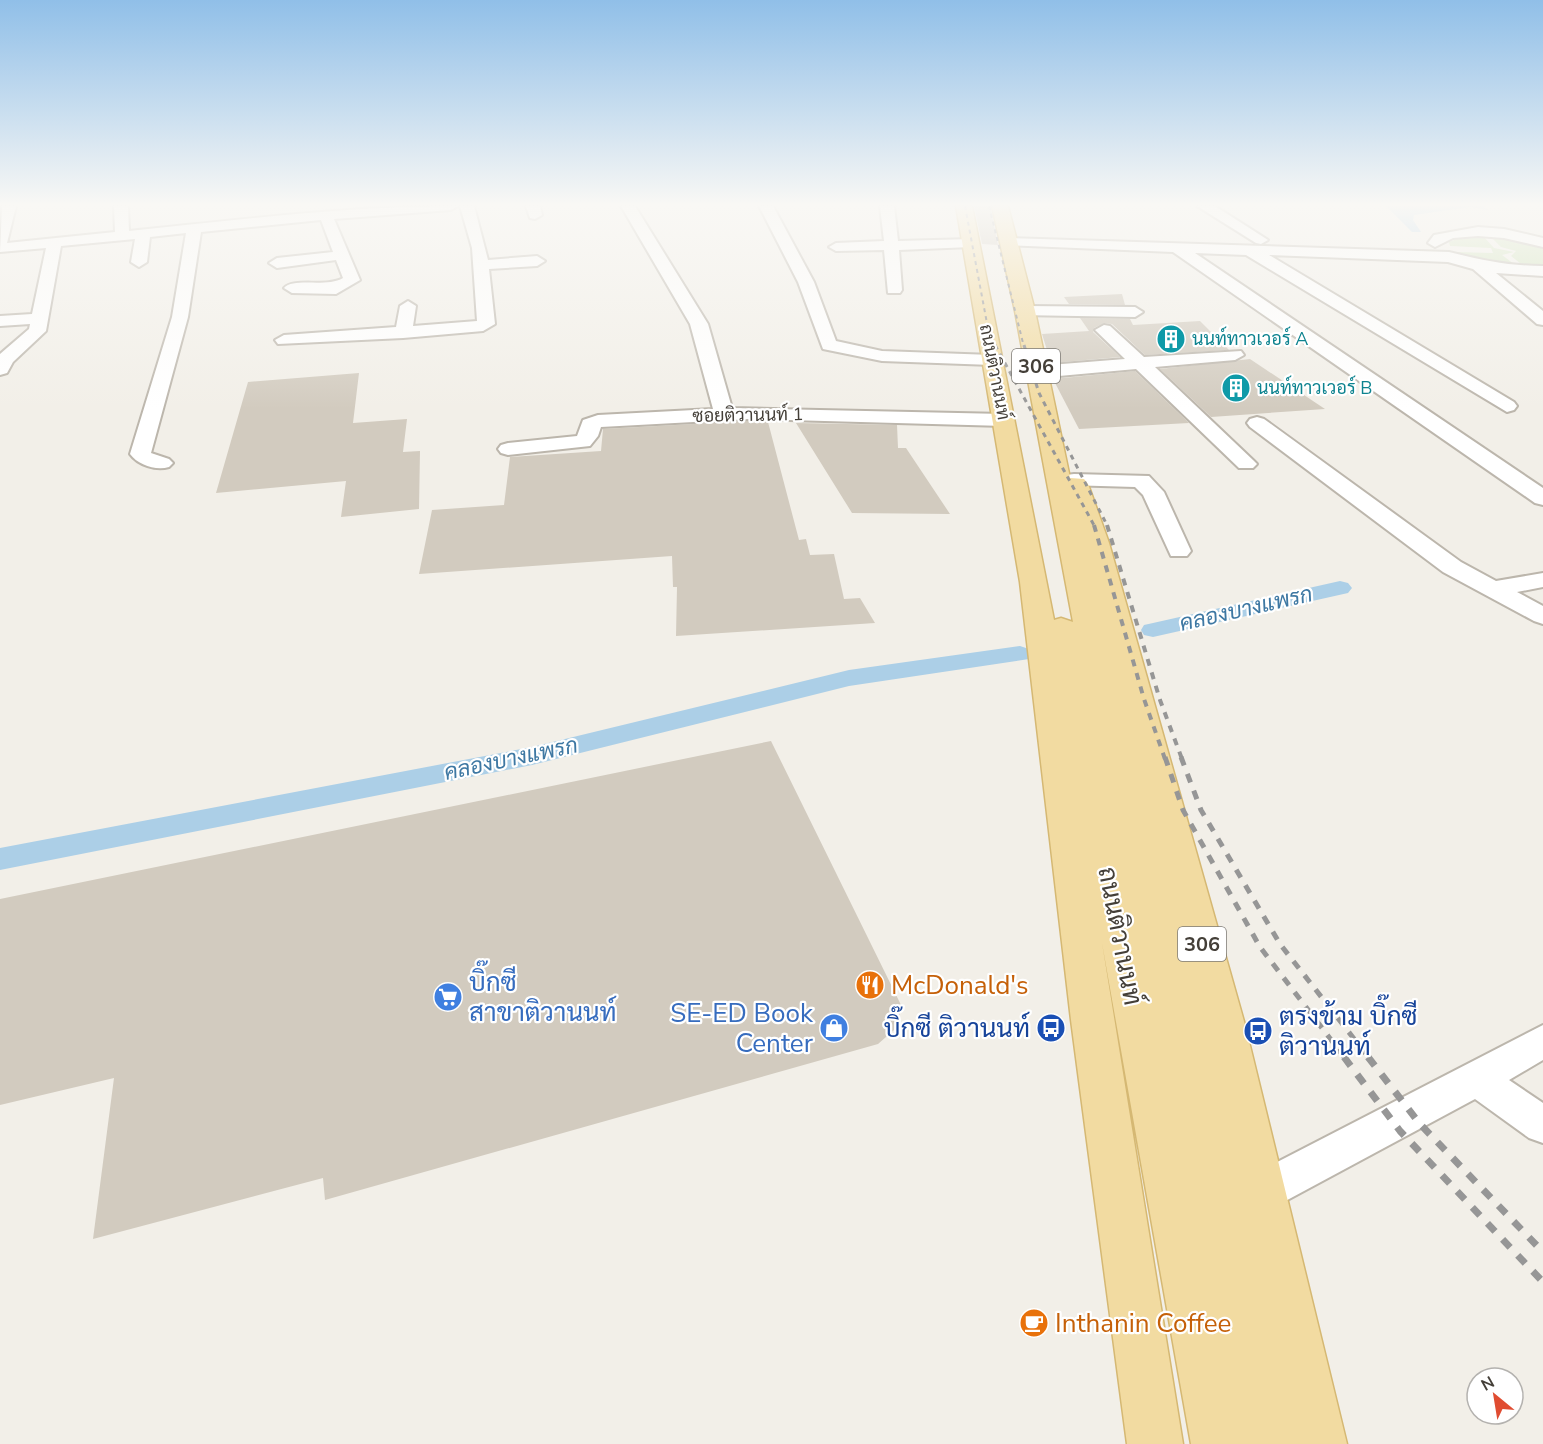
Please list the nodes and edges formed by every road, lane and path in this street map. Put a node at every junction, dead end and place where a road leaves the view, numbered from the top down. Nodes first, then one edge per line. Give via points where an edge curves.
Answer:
1 (48, 273) edge
2 (189, 273) edge
3 (349, 273) edge
4 (482, 273) edge
5 (668, 273) edge
6 (801, 273) edge
7 (893, 273) edge
8 (977, 273) edge
9 (1016, 273) edge
10 (1218, 273) edge
11 (1300, 273) edge
12 (1487, 273) edge
13 (292, 288) dead end
14 (894, 290) dead end
15 (408, 306) dead end
16 (1025, 311) junction
17 (1135, 312) dead end
18 (40, 318) junction
19 (1543, 320) edge
20 (0, 321) edge
21 (1104, 330) dead end
22 (404, 333) junction
23 (284, 340) dead end
24 (1235, 355) dead end
25 (992, 360) junction
26 (2, 363) edge
27 (1141, 364) junction
28 (1037, 372) junction
29 (1507, 406) dead end
30 (724, 413) junction
31 (1257, 423) dead end
32 (1005, 426) junction
33 (508, 449) dead end
34 (162, 463) dead end
35 (1246, 464) dead end
36 (1064, 467) junction
37 (1543, 498) edge
38 (1179, 551) dead end
39 (1543, 580) edge
40 (1493, 589) junction
41 (1543, 616) edge
42 (1119, 843) junction
43 (1543, 1041) edge
44 (1477, 1079) junction
45 (1543, 1125) edge
46 (1263, 1191) junction
47 (1155, 1444) edge
48 (1219, 1444) edge
49 (1272, 1444) edge
50 (1319, 1444) edge

1 - 18 street
2 - 34 street via 141,451 144,458
3 - 13 street via 351,281 336,288
4 - 22 street via 486,324
5 - 30 street via 699,324
6 - 25 street via 829,345 882,356
7 - 14 street
8 - 25 main road, ถนนติวานนท์ / 306
9 - 16 main road, ถนนติวานนท์ / 306
10 - 37 street
11 - 29 street
12 - 19 street
15 - 22 street
16 - 17 street
16 - 28 main road, ถนนติวานนท์ / 306
18 - 20 street
18 - 26 street via 36,335
21 - 27 street
22 - 23 street
24 - 27 street
25 - 32 main road, ถนนติวานนท์ / 306
27 - 28 street
27 - 35 street
28 - 36 main road, ถนนติวานนท์ / 306
30 - 32 street, ซอยติวานนท์ 1
30 - 33 street, ซอยติวานนท์ 1 via 598,421 587,427 588,436 583,442
31 - 40 street via 1430,552
32 - 42 main road, ถนนติวานนท์ / 306 via 1042,524
32 - 47 main road, ถนนติวานนท์ / 306 via 1034,582 1092,1020
36 - 38 street via 1141,481 1153,492
36 - 42 main road, ถนนติวานนท์ / 306 via 1069,540
36 - 46 main road, ถนนติวานนท์ / 306 via 1090,524
39 - 40 street
40 - 41 street
42 - 48 main road, ถนนติวานนท์
42 - 49 main road, ถนนติวานนท์
43 - 44 street
44 - 45 street
44 - 46 street
46 - 50 main road, ถนนติวานนท์ / 306

